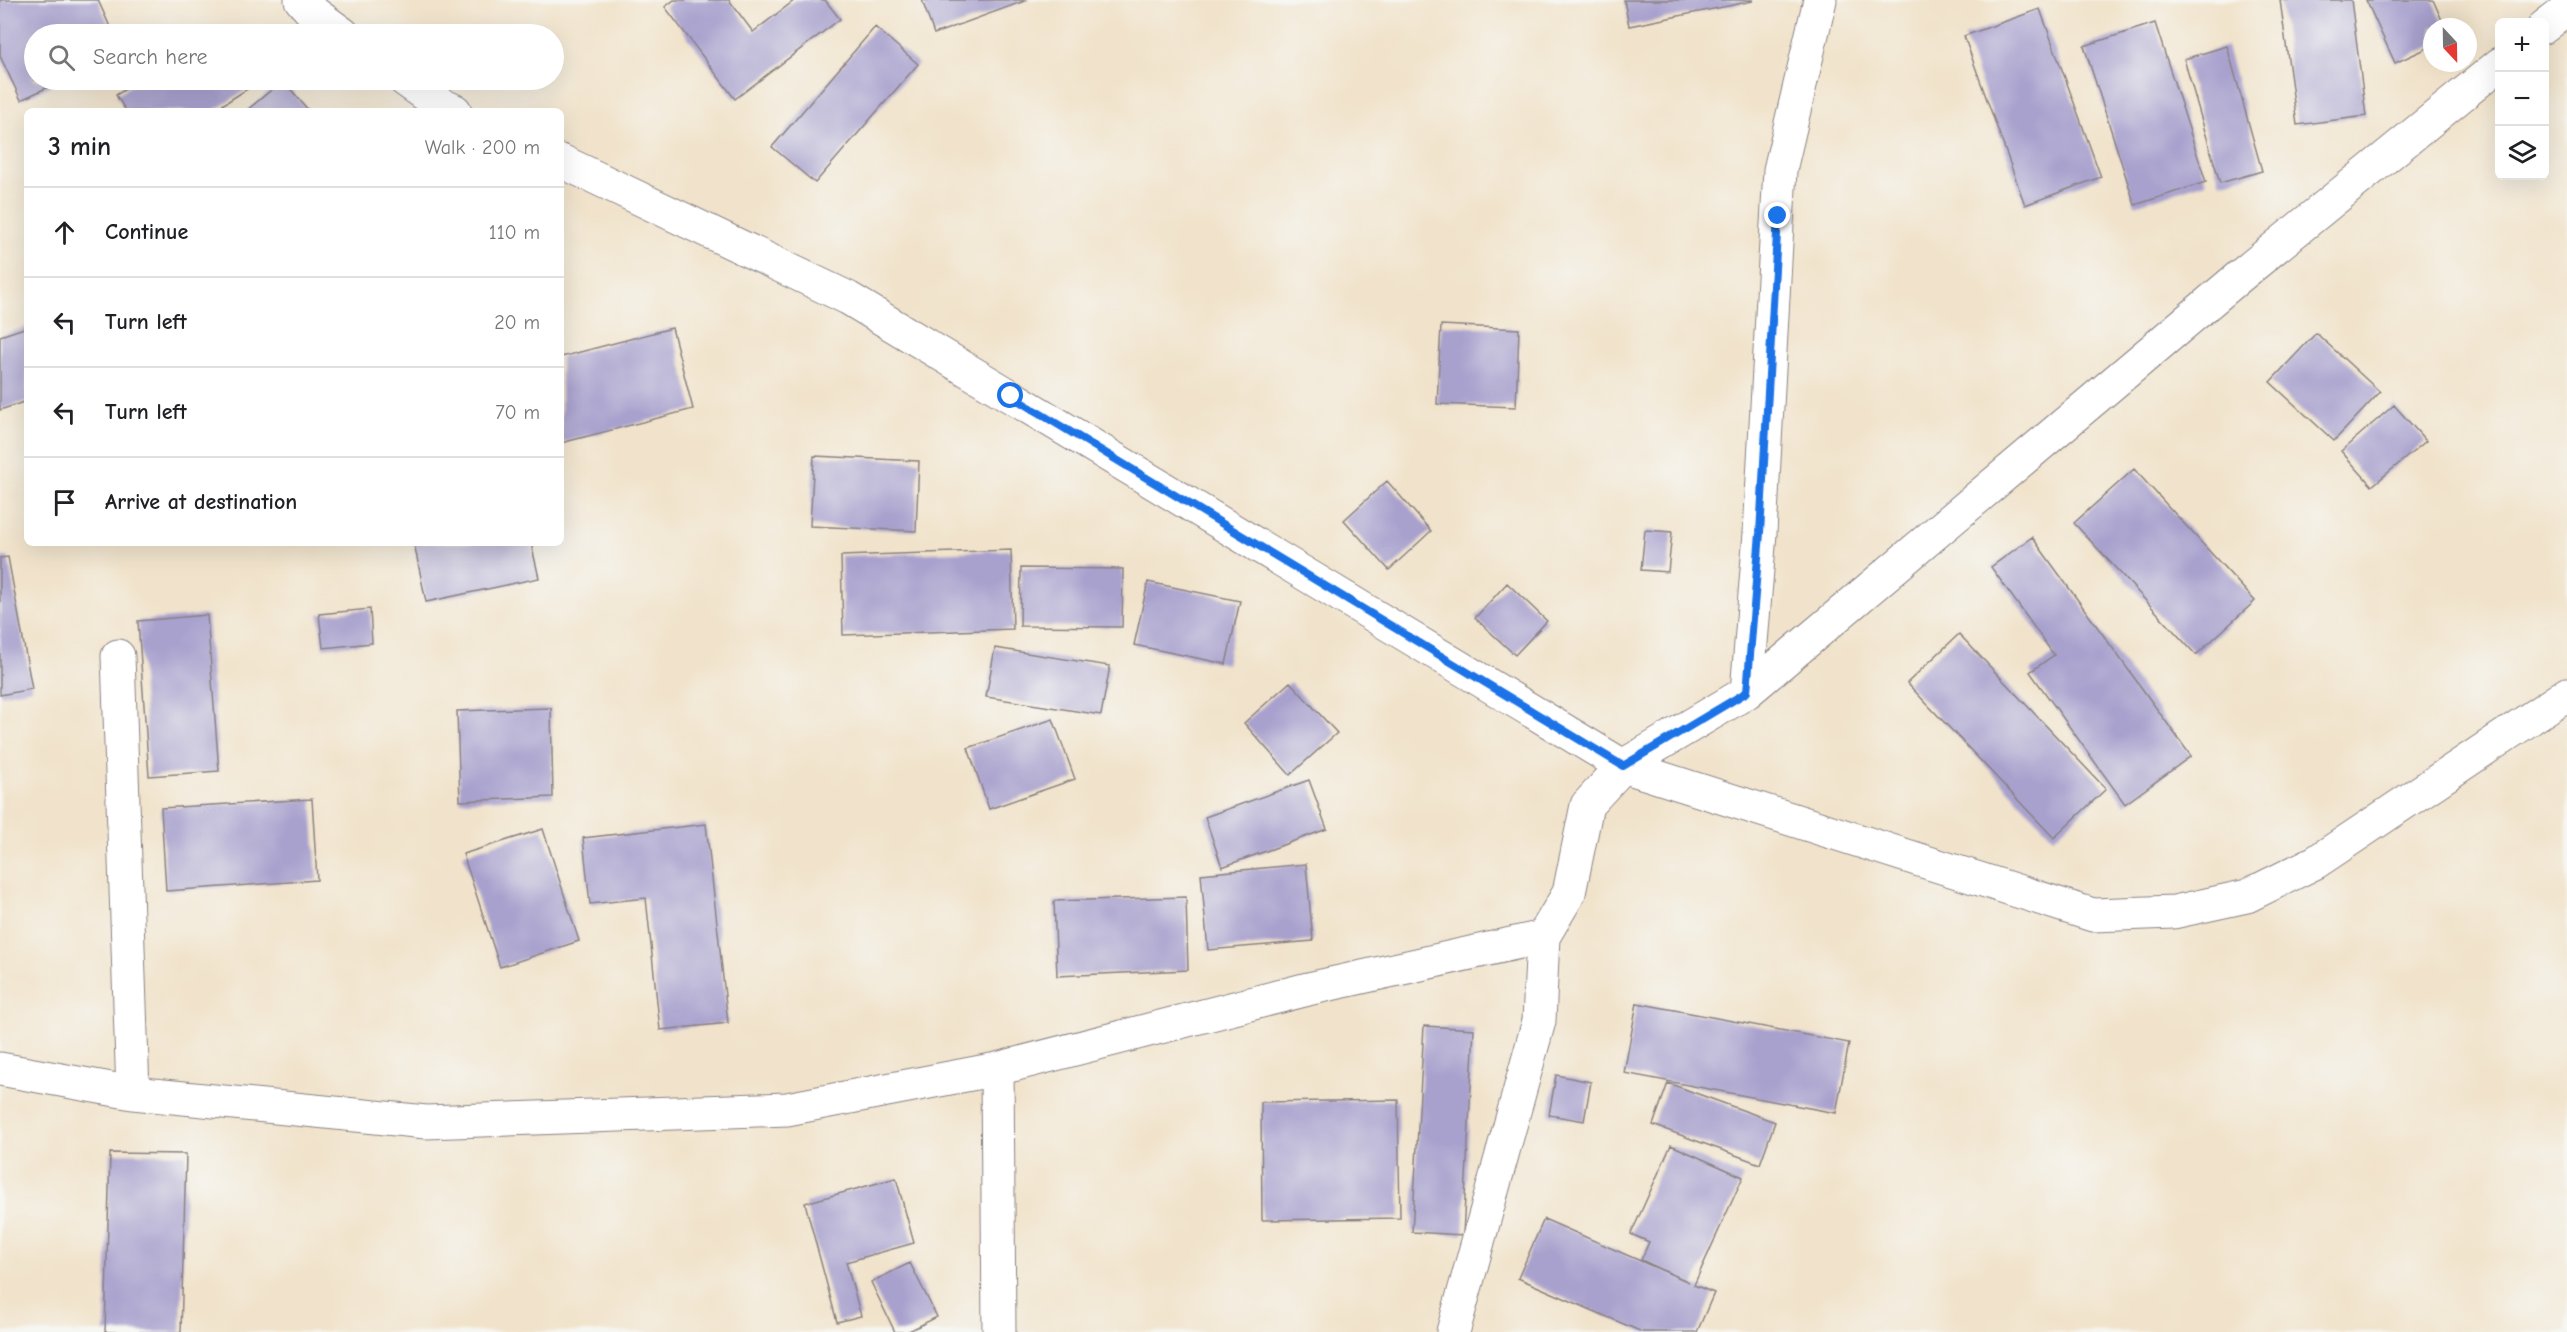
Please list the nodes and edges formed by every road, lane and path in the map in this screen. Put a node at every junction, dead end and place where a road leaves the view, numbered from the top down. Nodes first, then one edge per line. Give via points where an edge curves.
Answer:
1 (301, 0) edge
2 (1820, 0) edge
3 (2567, 9) edge
4 (2549, 23) edge
5 (329, 24) edge
6 (2495, 67) edge
7 (419, 90) edge
8 (449, 108) edge
9 (564, 162) edge
10 (118, 656) dead end
11 (1747, 692) junction
12 (2567, 694) edge
13 (1623, 766) junction
14 (1543, 937) junction
15 (0, 1069) edge
16 (997, 1069) junction
17 (133, 1093) junction
18 (999, 1332) edge
19 (1453, 1332) edge

1 - 5 street
2 - 11 street via 1780,170 1761,521
3 - 4 street
6 - 11 street via 2239,277
7 - 8 street
9 - 13 street via 848,298
10 - 17 street
11 - 13 street
12 - 13 street via 2316,862 2247,896 2174,912 2093,915
13 - 14 street via 1587,805 1569,893
14 - 16 street via 1308,989
14 - 19 street via 1539,1021
15 - 17 street
16 - 17 street via 787,1109 426,1122
16 - 18 street

